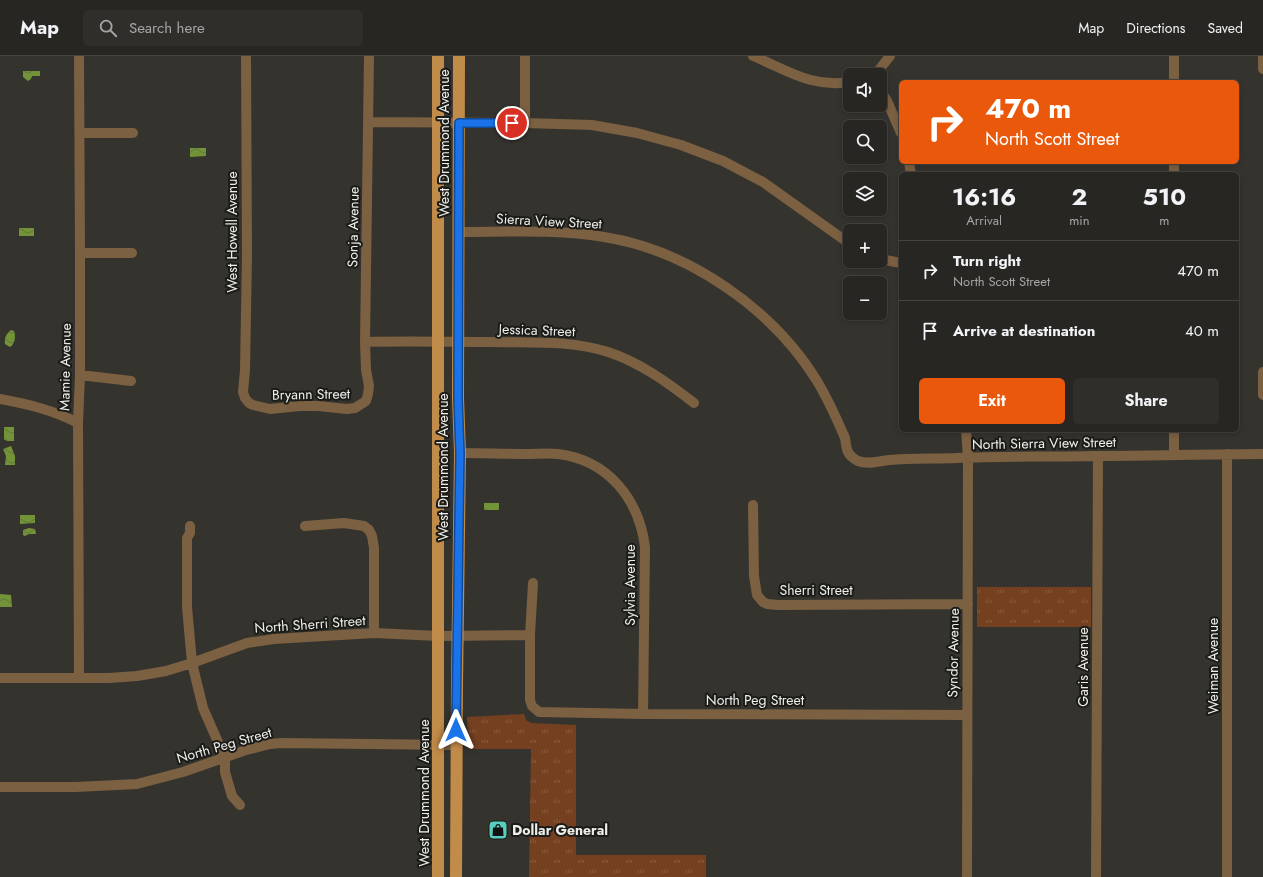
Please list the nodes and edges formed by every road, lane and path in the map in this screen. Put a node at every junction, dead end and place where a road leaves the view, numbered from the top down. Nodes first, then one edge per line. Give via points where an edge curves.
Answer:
1 (79, 56) edge
2 (246, 56) edge
3 (369, 56) edge
4 (438, 56) edge
5 (459, 56) edge
6 (525, 56) edge
7 (753, 56) edge
8 (890, 56) edge
9 (1174, 56) edge
10 (1263, 56) edge
11 (881, 68) edge
12 (1263, 69) edge
13 (1174, 80) edge
14 (843, 82) edge
15 (887, 101) edge
16 (368, 122) junction
17 (439, 122) junction
18 (459, 123) junction
19 (525, 123) junction
20 (899, 128) edge
21 (80, 133) junction
22 (134, 133) dead end
23 (458, 232) junction
24 (843, 239) edge
25 (80, 253) junction
26 (132, 253) dead end
27 (887, 260) edge
28 (899, 263) edge
29 (439, 341) junction
30 (365, 342) junction
31 (458, 342) junction
32 (1263, 372) edge
33 (80, 375) junction
34 (131, 381) dead end
35 (1263, 394) edge
36 (367, 398) joint
37 (0, 399) edge
38 (694, 403) dead end
39 (253, 405) joint
40 (78, 423) junction
41 (966, 432) edge
42 (1174, 432) edge
43 (460, 453) junction
44 (1174, 454) junction
45 (1227, 454) junction
46 (1263, 454) edge
47 (851, 456) joint
48 (1098, 456) junction
49 (968, 458) junction
50 (753, 505) dead end
51 (190, 526) dead end
52 (305, 526) dead end
53 (533, 583) dead end
54 (968, 604) junction
55 (374, 633) junction
56 (457, 635) junction
57 (530, 635) junction
58 (438, 636) junction
59 (192, 663) junction
60 (0, 678) edge
61 (79, 678) junction
62 (643, 714) junction
63 (967, 715) junction
64 (439, 745) junction
65 (456, 745) junction
66 (225, 758) junction
67 (0, 787) edge
68 (240, 805) dead end
69 (438, 877) edge
70 (456, 877) edge
71 (967, 877) edge
72 (1096, 877) edge
73 (1227, 877) edge

1 - 21 street, Mamie Avenue
2 - 39 street, West Howell Avenue via 247,255 243,392 245,398
3 - 16 street, Sonja Avenue
4 - 17 main road, West Drummond Avenue
5 - 18 main road, West Drummond Avenue
6 - 19 street
7 - 14 street via 810,81
8 - 11 street
9 - 13 street
10 - 12 street
15 - 20 street
16 - 17 street
16 - 30 street, Sonja Avenue
17 - 18 street
17 - 29 main road, West Drummond Avenue
18 - 19 street
18 - 23 main road, West Drummond Avenue
19 - 24 street via 592,125 637,132 680,145 723,161 763,182
21 - 22 street
21 - 25 street, Mamie Avenue
23 - 31 main road, West Drummond Avenue
23 - 47 street, Sierra View Street via 576,233 606,237 643,246 696,268 735,293 788,342 831,405
25 - 26 street
25 - 33 street, Mamie Avenue
27 - 28 street
29 - 30 street, Jessica Street
29 - 31 street, Jessica Street
29 - 58 main road, West Drummond Avenue
30 - 36 street, Sonja Avenue via 369,386
31 - 38 street, Jessica Street via 557,343 584,346 633,362
31 - 43 main road, West Drummond Avenue
32 - 35 street
33 - 34 street
33 - 40 street, Mamie Avenue
36 - 39 street, Bryann Street via 361,405 347,409 306,406 270,409
37 - 40 street via 31,405 68,417
40 - 61 street, Mamie Avenue
41 - 49 street, Syndor Avenue
42 - 44 street
43 - 56 main road, West Drummond Avenue
43 - 62 street, Sylvia Avenue via 558,454 578,459 608,475 627,495 637,513 645,547
44 - 45 street, North Sierra View Street
44 - 48 street, North Sierra View Street
45 - 46 street, North Sierra View Street
45 - 73 street, Weiman Avenue
47 - 49 street, North Sierra View Street via 860,462 872,463 889,460
48 - 49 street, North Sierra View Street
48 - 72 street, Garis Avenue
49 - 54 street, Syndor Avenue
50 - 54 street, Sherri Street via 754,576 757,595 767,604
51 - 59 street via 187,538 187,607
52 - 55 street via 344,523 364,526 369,530 374,548
53 - 57 street
54 - 63 street, Syndor Avenue
55 - 58 street, North Sherri Street
55 - 59 street, North Sherri Street via 274,638 224,650
56 - 57 street, North Sherri Street
56 - 58 street, North Sherri Street
56 - 65 main road, West Drummond Avenue
57 - 62 street, North Peg Street via 530,700 536,710 542,713
58 - 64 main road, West Drummond Avenue
59 - 61 street, North Sherri Street via 137,676
59 - 66 street via 202,708
60 - 61 street, North Sherri Street
62 - 63 street, North Peg Street
63 - 71 street, Syndor Avenue
64 - 65 street, North Peg Street
64 - 66 street, North Peg Street via 282,743 246,750
64 - 69 main road, West Drummond Avenue
65 - 70 main road, West Drummond Avenue
66 - 67 street, North Peg Street via 137,784
66 - 68 street via 225,772 232,796

